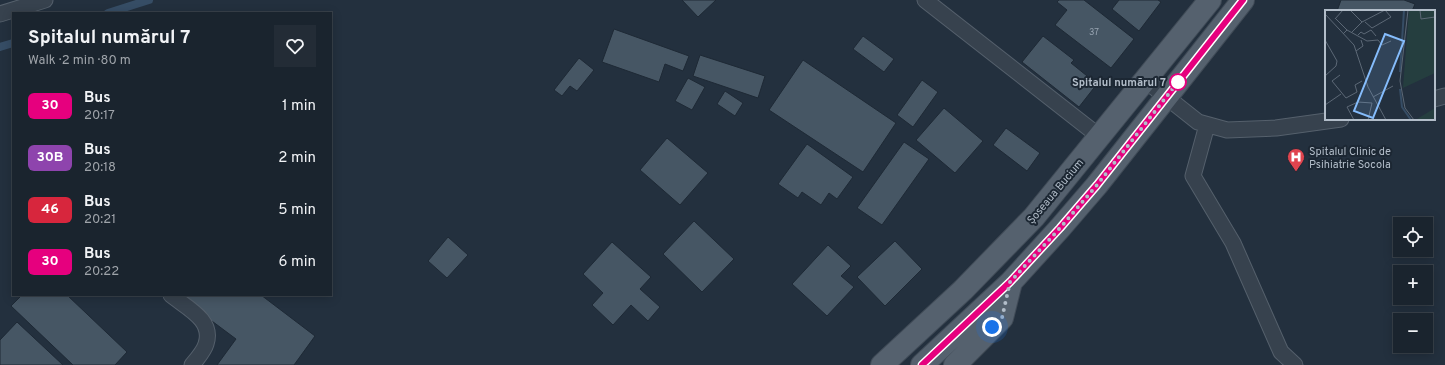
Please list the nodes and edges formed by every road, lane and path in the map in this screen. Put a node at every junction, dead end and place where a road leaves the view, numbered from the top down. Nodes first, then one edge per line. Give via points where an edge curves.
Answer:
1 (45, 0) edge
2 (925, 0) edge
3 (1210, 0) edge
4 (1243, 0) edge
5 (0, 14) edge
6 (1145, 80) junction
7 (1445, 96) edge
8 (1166, 97) junction
9 (1435, 99) edge
10 (1333, 120) edge
11 (1208, 125) junction
12 (1100, 137) junction
13 (1010, 282) junction
14 (172, 296) edge
15 (192, 365) edge
16 (882, 365) edge
17 (922, 365) edge
18 (955, 365) edge
19 (1295, 365) edge

1 - 5 lane
2 - 12 lane
3 - 6 main road, Șoseaua Bucium
4 - 8 main road
6 - 8 lane
6 - 12 main road, Șoseaua Bucium
7 - 9 lane
8 - 11 lane via 1198,122
8 - 13 main road via 1097,185
10 - 11 lane via 1227,130
11 - 19 lane via 1193,176 1233,242 1281,352
12 - 16 main road, Șoseaua Bucium via 1034,217 963,290
13 - 17 main road
13 - 18 main road via 1002,318
14 - 15 lane via 205,322 208,334 206,346

